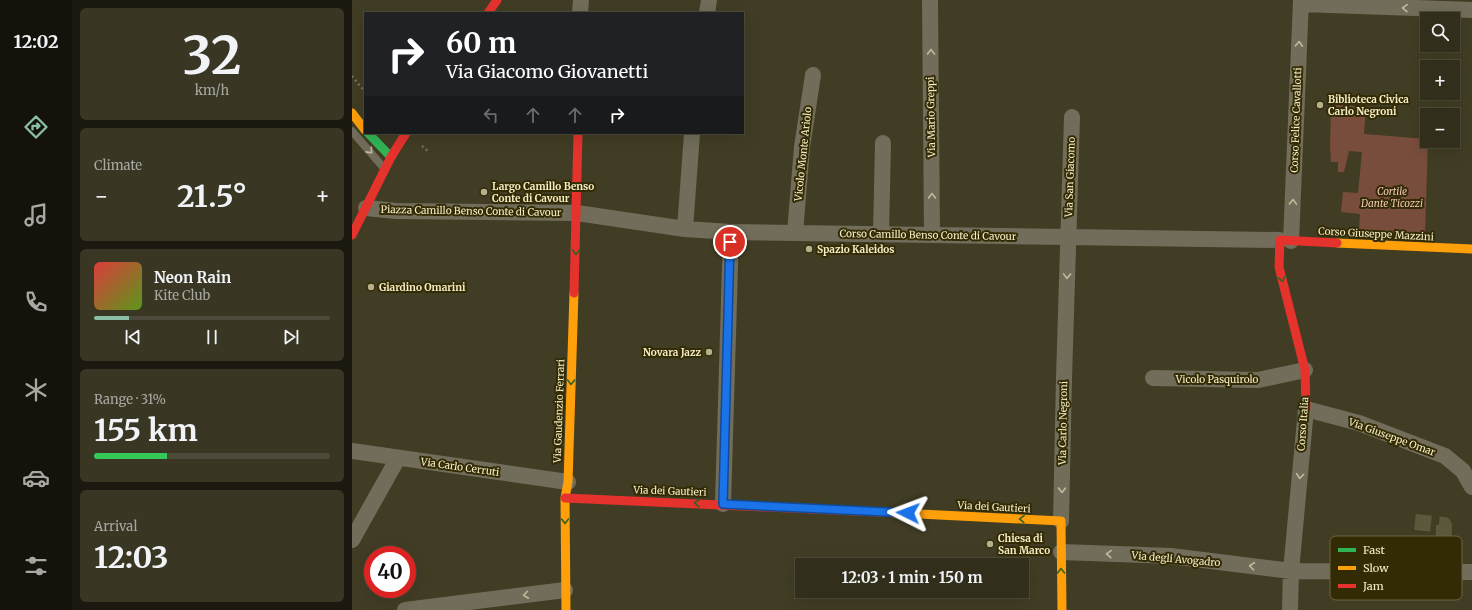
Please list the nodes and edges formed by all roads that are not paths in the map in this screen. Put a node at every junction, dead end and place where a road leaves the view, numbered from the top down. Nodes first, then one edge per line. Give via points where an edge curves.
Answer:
1 (496, 0) edge
2 (581, 0) edge
3 (709, 0) edge
4 (930, 0) edge
5 (1301, 2) edge
6 (1472, 10) edge
7 (489, 12) edge
8 (580, 12) edge
9 (707, 12) edge
10 (813, 75) dead end
11 (352, 113) edge
12 (1072, 117) dead end
13 (364, 129) edge
14 (352, 132) edge
15 (369, 134) edge
16 (405, 134) edge
17 (578, 134) edge
18 (692, 134) edge
19 (883, 143) dead end
20 (391, 157) junction
21 (385, 168) junction
22 (362, 207) junction
23 (577, 213) junction
24 (685, 229) junction
25 (795, 233) junction
26 (881, 234) junction
27 (352, 235) edge
28 (932, 235) junction
29 (730, 237) junction
30 (1068, 237) junction
31 (1285, 241) junction
32 (1472, 249) edge
33 (1305, 370) junction
34 (1153, 378) dead end
35 (1306, 409) junction
36 (352, 451) edge
37 (398, 458) junction
38 (568, 482) junction
39 (1470, 483) edge
40 (565, 498) junction
41 (723, 504) junction
42 (1061, 521) junction
43 (352, 540) edge
44 (1061, 552) junction
45 (1291, 571) junction
46 (1330, 571) edge
47 (1462, 572) edge
48 (1472, 572) edge
49 (565, 590) junction
50 (405, 610) edge
51 (566, 610) edge
52 (1062, 610) edge
53 (1290, 610) edge

1 - 7 street
2 - 8 street
3 - 9 street
28 -> 4 street, Via Mario Greppi
6 -> 5 street
31 -> 5 street, Corso Felice Cavallotti
10 - 25 street, Vicolo Monte Ariolo via 802,147
11 - 13 street
12 - 30 street, Via San Giacomo
14 -> 21 lane
15 - 20 street
16 - 20 street
17 - 23 street, Via Gaudenzio Ferrari
18 - 24 street
19 - 26 street
20 - 21 street
21 - 22 street
22 - 23 street, Piazza Camillo Benso Conte di Cavour via 396,210
22 - 27 street
23 - 24 street, Corso Camillo Benso Conte di Cavour
23 -> 38 street, Via Gaudenzio Ferrari
24 - 29 street, Corso Camillo Benso Conte di Cavour
25 - 26 street, Corso Camillo Benso Conte di Cavour
25 - 29 street, Corso Camillo Benso Conte di Cavour
26 - 28 street, Corso Camillo Benso Conte di Cavour
28 - 30 street, Corso Camillo Benso Conte di Cavour
29 - 41 street
30 - 31 street, Corso Camillo Benso Conte di Cavour
30 -> 42 street, Via Carlo Negroni
31 - 32 street, Corso Giuseppe Mazzini
31 -> 33 street, Corso Italia via 1279,267
33 - 34 street, Vicolo Pasquirolo via 1258,380
33 - 35 street, Corso Italia
35 - 39 street, Via Giuseppe Omar via 1359,423 1445,456 1463,471
35 -> 45 street, Corso Italia
36 - 37 street, Via Carlo Cerruti
37 - 38 street, Via Carlo Cerruti
37 - 43 street
38 - 40 street, Via Gaudenzio Ferrari
41 -> 40 street, Via dei Gautieri
40 -> 49 street, Via Gaudenzio Ferrari
42 -> 41 street, Via dei Gautieri
42 - 44 street, Via Carlo Negroni
45 -> 44 street, Via degli Avogadro via 1171,556
52 -> 44 street, Via Carlo Negroni
45 - 46 street, Via degli Avogadro
45 - 53 street, Corso Italia
47 - 48 street, Via degli Avogadro
49 -> 50 street
49 - 51 street, Via Gaudenzio Ferrari

